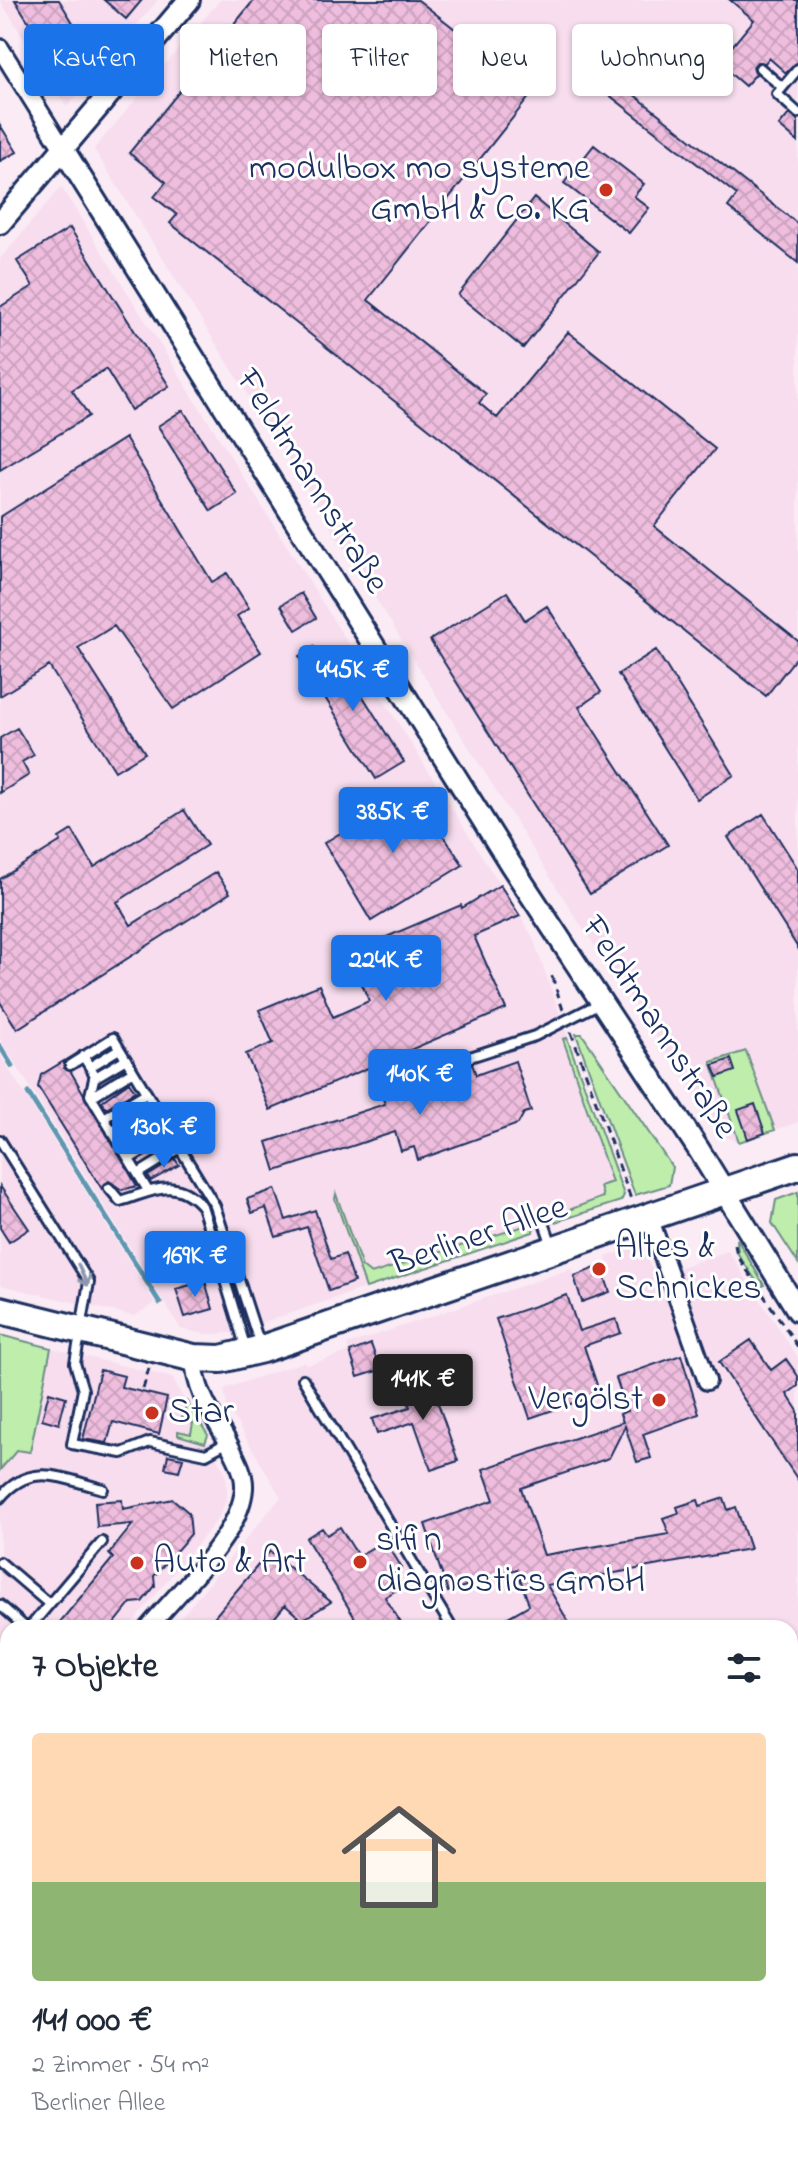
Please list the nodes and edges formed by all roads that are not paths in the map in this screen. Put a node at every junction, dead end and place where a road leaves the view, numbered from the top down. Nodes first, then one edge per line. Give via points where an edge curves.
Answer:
1 (189, 0) edge
2 (0, 48) edge
3 (760, 68) dead end
4 (798, 69) edge
5 (782, 87) junction
6 (798, 113) edge
7 (63, 149) junction
8 (0, 223) edge
9 (601, 1002) junction
10 (119, 1049) junction
11 (83, 1056) junction
12 (126, 1059) junction
13 (70, 1065) dead end
14 (90, 1067) junction
15 (133, 1071) junction
16 (94, 1078) junction
17 (402, 1079) dead end
18 (146, 1093) junction
19 (91, 1097) junction
20 (155, 1106) junction
21 (104, 1118) junction
22 (162, 1118) junction
23 (112, 1132) junction
24 (171, 1134) junction
25 (0, 1140) edge
26 (120, 1144) junction
27 (180, 1148) junction
28 (129, 1159) junction
29 (798, 1166) edge
30 (138, 1174) junction
31 (109, 1188) dead end
32 (147, 1189) junction
33 (723, 1192) junction
34 (640, 1209) junction
35 (543, 1220) dead end
36 (553, 1249) junction
37 (0, 1310) edge
38 (798, 1311) edge
39 (82, 1330) junction
40 (254, 1351) junction
41 (187, 1357) junction
42 (303, 1379) dead end
43 (707, 1381) dead end
44 (228, 1442) junction
45 (103, 1489) dead end
46 (0, 1498) edge
47 (102, 1542) dead end
48 (0, 1562) edge
49 (49, 1604) junction
50 (0, 1605) edge
51 (18, 1620) edge
52 (35, 1620) edge
53 (155, 1620) edge
54 (447, 1620) edge

1 - 7 street
2 - 7 street, Feldtmannstraße
3 - 5 lane
4 - 5 lane
5 - 6 lane via 777,94
7 - 8 street
7 - 9 street, Feldtmannstraße
9 - 17 lane via 535,1036
9 - 33 street, Feldtmannstraße
10 - 11 lane via 113,1038
10 - 12 lane
10 - 14 lane
11 - 13 lane
11 - 14 lane
12 - 15 lane
12 - 16 lane
14 - 16 lane
15 - 18 lane
15 - 19 lane
16 - 19 lane
18 - 20 lane
18 - 21 lane
19 - 21 lane
20 - 22 lane
20 - 23 lane
21 - 23 lane
22 - 24 lane
22 - 26 lane
23 - 26 lane
24 - 27 lane
24 - 28 lane
25 -> 39 lane via 89,1282
26 - 28 lane
27 - 30 lane
27 - 40 lane via 215,1206
28 - 30 lane
29 - 33 main road, Berliner Allee
30 - 32 lane
31 - 32 lane via 120,1201
32 - 40 lane via 185,1190 202,1206
33 - 34 main road, Berliner Allee
33 - 38 street, Feldtmannstraße
34 - 36 main road, Berliner Allee
34 - 43 street
35 - 36 lane
36 - 40 main road, Berliner Allee
37 - 39 main road, Berliner Allee
39 - 41 main road, Berliner Allee
39 - 44 lane via 75,1363 83,1390 72,1444 122,1453 150,1442 206,1454
40 - 41 main road, Berliner Allee via 221,1359
41 - 44 street via 200,1394
42 - 54 lane
44 - 53 street via 244,1478 237,1514
45 - 46 lane via 38,1473 17,1482
47 - 49 lane
48 - 49 lane
49 - 52 lane
50 - 51 lane

